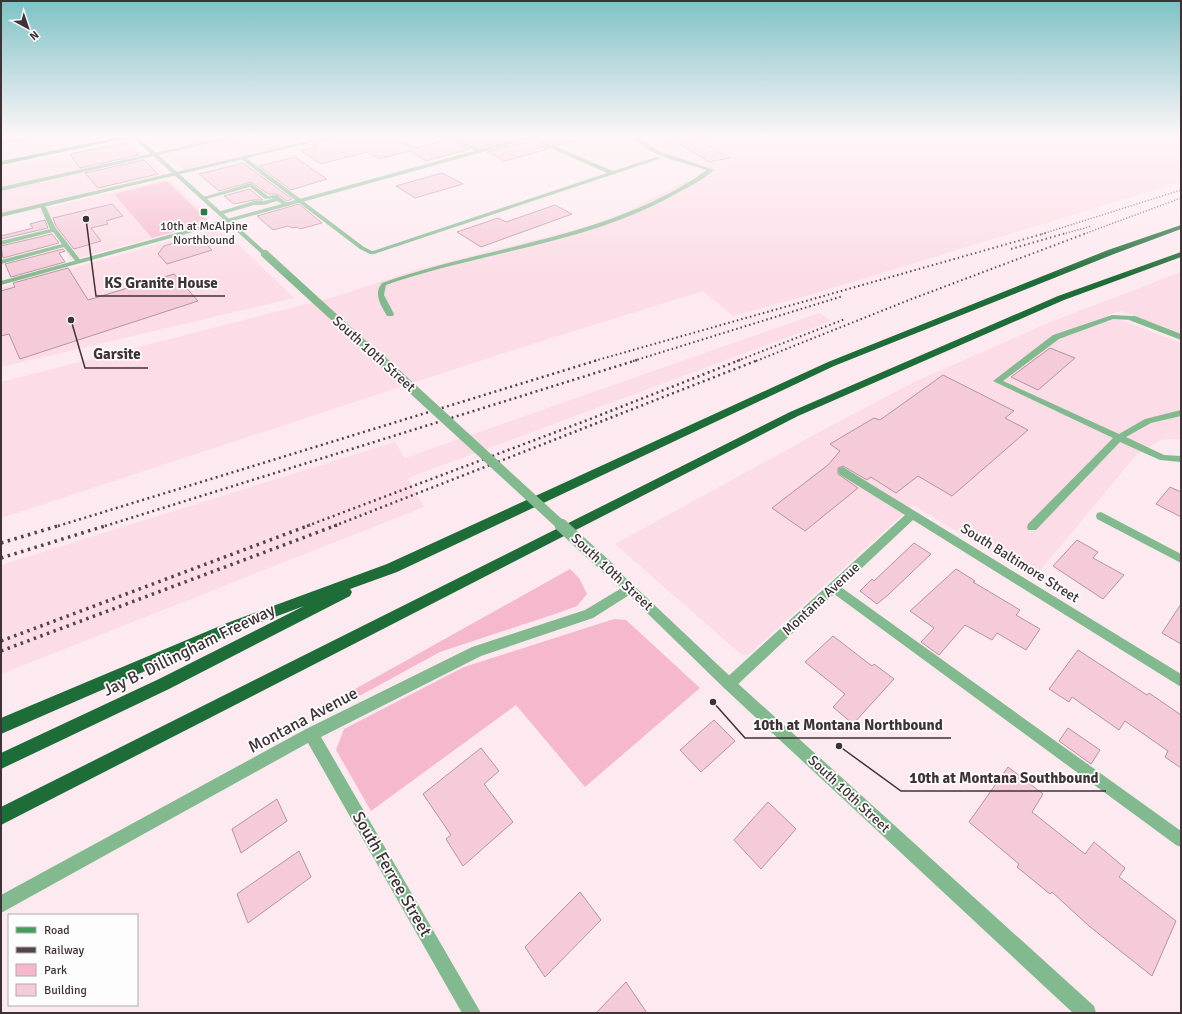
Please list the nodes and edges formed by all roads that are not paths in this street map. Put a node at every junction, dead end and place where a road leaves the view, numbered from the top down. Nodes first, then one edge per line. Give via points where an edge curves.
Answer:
1 (27, 183) edge
2 (138, 183) edge
3 (187, 183) edge
4 (277, 183) edge
5 (364, 183) edge
6 (581, 183) edge
7 (691, 183) edge
8 (1, 189) edge
9 (234, 190) junction
10 (203, 198) junction
11 (266, 198) junction
12 (279, 199) junction
13 (301, 201) junction
14 (252, 204) junction
15 (286, 205) junction
16 (43, 206) junction
17 (220, 213) junction
18 (1, 215) edge
19 (229, 221) junction
20 (1181, 228) edge
21 (54, 230) junction
22 (1, 243) edge
23 (65, 245) junction
24 (372, 254) joint
25 (1181, 254) edge
26 (1, 262) edge
27 (79, 262) junction
28 (1, 283) edge
29 (390, 314) dead end
30 (1132, 318) joint
31 (1181, 337) edge
32 (1181, 413) edge
33 (1119, 438) junction
34 (1181, 459) edge
35 (843, 471) dead end
36 (913, 514) junction
37 (1101, 516) dead end
38 (1032, 527) dead end
39 (1181, 558) edge
40 (392, 568) junction
41 (630, 588) junction
42 (834, 588) junction
43 (1181, 681) edge
44 (729, 684) junction
45 (1, 726) edge
46 (311, 734) junction
47 (1, 761) edge
48 (1, 816) edge
49 (1181, 840) edge
50 (1, 904) edge
51 (472, 1013) edge
52 (1087, 1013) edge

1 - 8 lane
2 - 16 street
3 - 10 street, South 10th Street
4 - 13 lane
5 - 13 street
6 - 24 street
7 - 29 lane via 651,205 592,228 421,271 384,284 379,293
9 - 10 lane
9 - 11 lane via 251,185
9 - 14 lane
10 - 17 street, South 10th Street
11 - 12 lane via 275,196
11 - 14 lane
12 - 14 lane
12 - 15 lane
13 - 15 street
13 - 24 lane
14 - 17 lane via 235,206
15 - 19 street
16 - 18 street
16 - 21 lane
17 - 19 street, South 10th Street
19 - 27 street
19 - 41 street, South 10th Street, bridge
20 - 40 highway via 1111,252 831,364
21 - 22 lane
21 - 23 lane
23 - 26 lane
23 - 27 lane
25 - 48 highway via 1061,298 794,414
27 - 28 street
30 - 31 street
30 - 33 lane via 1112,317 1056,337 997,381
32 - 33 lane via 1145,421 1132,427
33 - 34 lane via 1163,458
33 - 38 lane
35 - 36 street, South Baltimore Street
36 - 42 street, Montana Avenue
36 - 43 street, South Baltimore Street
37 - 39 lane
40 - 45 highway via 232,627
40 - 47 highway, Jay B. Dillingham Freeway via 164,684
41 - 44 street, South 10th Street
41 - 46 street, Montana Avenue via 589,614 477,651
42 - 44 street, Montana Avenue
42 - 49 lane
44 - 52 street, South 10th Street
46 - 50 street, Montana Avenue
46 - 51 street, South Ferree Street

